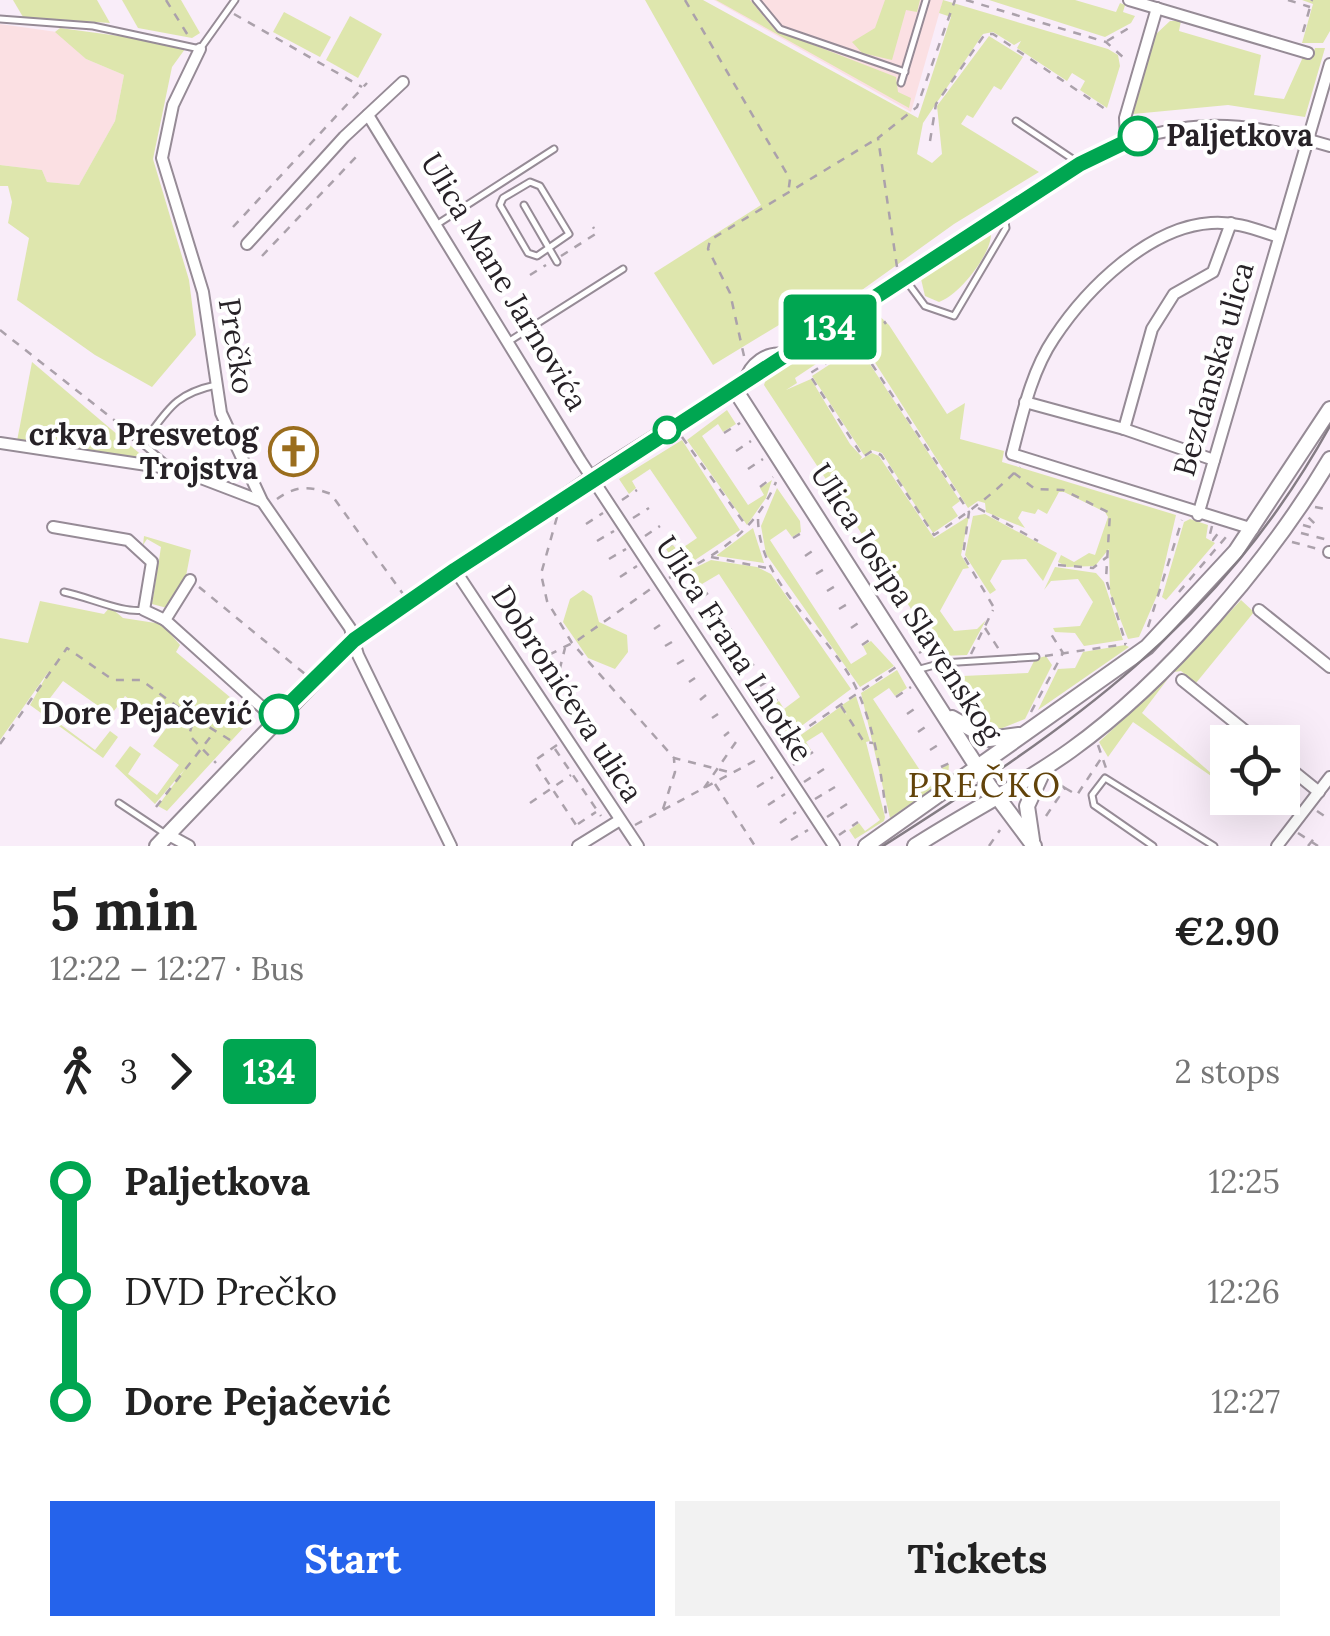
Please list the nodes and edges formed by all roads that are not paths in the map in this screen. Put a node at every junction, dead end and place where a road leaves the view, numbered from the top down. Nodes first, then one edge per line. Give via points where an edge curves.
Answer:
1 (234, 0) edge
2 (756, 0) edge
3 (926, 0) edge
4 (1129, 0) edge
5 (1157, 8) junction
6 (0, 19) edge
7 (198, 48) junction
8 (1308, 53) dead end
9 (1330, 64) edge
10 (904, 72) junction
11 (403, 82) dead end
12 (902, 83) dead end
13 (368, 115) junction
14 (1016, 121) dead end
15 (1126, 140) junction
16 (1308, 140) junction
17 (1330, 146) edge
18 (554, 148) dead end
19 (1080, 164) junction
20 (524, 206) dead end
21 (1003, 213) junction
22 (1230, 223) junction
23 (436, 225) junction
24 (1279, 237) junction
25 (247, 244) dead end
26 (551, 251) junction
27 (556, 260) road end
28 (624, 269) dead end
29 (903, 280) junction
30 (508, 342) junction
31 (788, 353) junction
32 (216, 385) junction
33 (738, 385) junction
34 (1025, 402) junction
35 (1330, 409) edge
36 (123, 427) road end
37 (1124, 428) junction
38 (0, 442) edge
39 (143, 442) junction
40 (1214, 460) junction
41 (1330, 460) edge
42 (172, 468) junction
43 (593, 478) junction
44 (264, 504) junction
45 (1198, 515) junction
46 (53, 527) dead end
47 (1253, 528) junction
48 (455, 570) junction
49 (190, 580) road end
50 (64, 592) dead end
51 (144, 610) junction
52 (1259, 610) dead end
53 (165, 620) junction
54 (354, 640) junction
55 (1036, 657) road end
56 (1330, 667) edge
57 (915, 670) junction
58 (1182, 680) dead end
59 (938, 704) junction
60 (274, 719) junction
61 (1031, 723) junction
62 (1238, 725) edge
63 (1045, 768) junction
64 (978, 769) junction
65 (1300, 777) edge
66 (1330, 778) edge
67 (1319, 792) junction
68 (998, 797) junction
69 (119, 803) dead end
70 (620, 820) junction
71 (162, 840) edge
72 (582, 843) edge
73 (189, 846) edge
74 (451, 846) edge
75 (638, 846) edge
76 (834, 846) edge
77 (866, 846) edge
78 (914, 846) edge
79 (1034, 846) edge
80 (1153, 846) edge
81 (1214, 846) edge
82 (1277, 846) edge

1 - 7 lane
2 - 10 lane via 780,29
3 - 10 lane
4 - 5 street
5 - 8 street
5 - 15 street via 1125,118
6 - 7 lane via 93,26
7 - 32 street, Prečko via 173,106 162,158 203,292
9 - 16 street, Bezdanska ulica
10 - 12 lane
11 - 13 street
13 - 23 street, Ulica Mane Jarnovića
13 - 25 street
14 - 19 lane
15 - 16 street via 1228,125
15 - 19 street
16 - 17 street
16 - 24 street, Bezdanska ulica
18 - 23 lane
19 - 21 street
20 - 26 lane
21 - 29 street
21 - 29 lane via 1006,228 954,316 925,306
22 - 24 street, Bezdanska ulica
22 - 34 street, Bezdanska ulica via 1192,225 1131,258 1092,292 1052,340
22 - 37 street via 1213,272 1174,294 1152,329
23 - 30 street, Ulica Mane Jarnovića
24 - 40 street, Bezdanska ulica
26 - 26 lane via 568,238 568,230 540,186 530,182 503,198 500,209 528,253
26 - 27 lane
28 - 30 lane
29 - 31 street
30 - 43 street, Ulica Mane Jarnovića
31 - 33 street
31 - 33 lane via 770,351 747,368
32 - 39 lane via 176,399
32 - 44 street, Prečko via 221,413
33 - 43 street
33 - 57 street, Ulica Josipa Slavenskog
34 - 37 street
34 - 45 street, Bezdanska ulica via 1012,454
35 - 47 street
36 - 39 lane
37 - 40 street
38 - 42 street
39 - 42 lane
40 - 45 street, Bezdanska ulica
41 - 63 street via 1265,553 1197,632 1102,725
42 - 44 street
43 - 48 street
43 - 76 street, Ulica Frana Lhotke
44 - 54 street, Prečko
45 - 47 street
46 - 51 street via 128,540 141,551 152,562
47 - 61 street via 1147,647
48 - 54 street
48 - 70 street, Dobronićeva ulica
49 - 53 street
50 - 51 lane via 102,599 121,611
51 - 53 street
52 - 56 street
53 - 60 street
54 - 60 street
54 - 74 street, Prečko
55 - 57 lane
57 - 59 street, Ulica Josipa Slavenskog
58 - 62 street
59 - 61 street via 989,739
59 - 64 street, Ulica Josipa Slavenskog
60 - 71 street
61 - 64 street
63 - 68 street
63 - 79 street via 1027,806
64 - 68 street, Ulica Josipa Slavenskog
64 - 77 street
65 - 67 street
66 - 67 street
67 - 82 street
68 - 78 street
68 - 79 street, Ulica Josipa Slavenskog
69 - 71 lane
70 - 72 street
70 - 75 street, Dobronićeva ulica
71 - 73 street
80 - 81 lane via 1092,801 1096,788 1110,777

